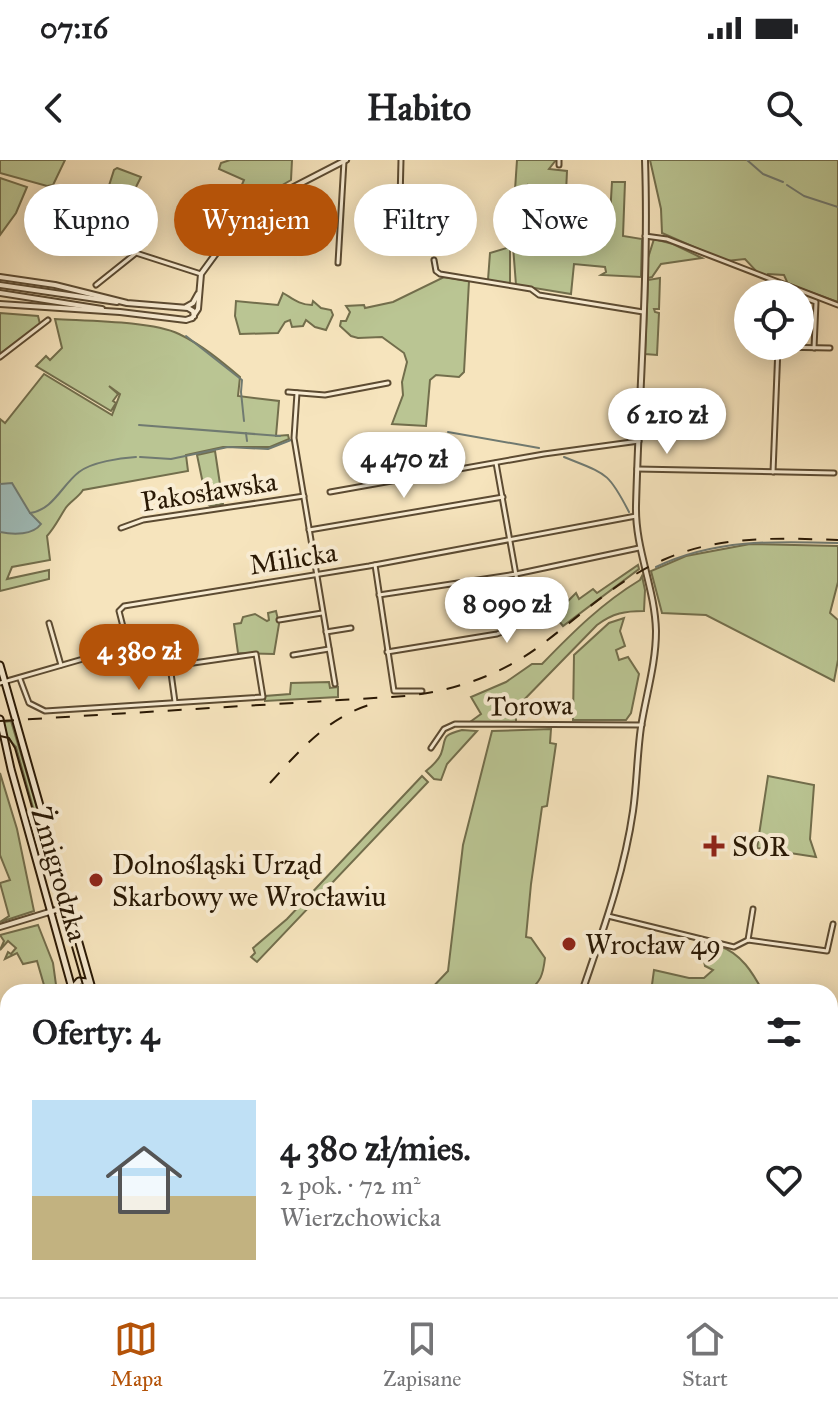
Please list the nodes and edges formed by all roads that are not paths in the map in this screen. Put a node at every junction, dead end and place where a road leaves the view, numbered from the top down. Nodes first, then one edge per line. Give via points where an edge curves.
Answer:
1 (401, 160) edge
2 (645, 160) edge
3 (345, 161) edge
4 (400, 184) edge
5 (645, 236) junction
6 (434, 260) dead end
7 (338, 263) dead end
8 (201, 274) junction
9 (0, 277) edge
10 (0, 285) edge
11 (96, 285) dead end
12 (199, 291) junction
13 (0, 293) edge
14 (814, 301) edge
15 (127, 303) junction
16 (0, 304) edge
17 (838, 305) edge
18 (185, 308) junction
19 (120, 312) junction
20 (643, 312) junction
21 (192, 318) junction
22 (48, 320) dead end
23 (814, 348) joint
24 (830, 348) dead end
25 (0, 357) edge
26 (779, 360) edge
27 (388, 383) dead end
28 (288, 392) dead end
29 (297, 393) junction
30 (639, 441) junction
31 (496, 463) junction
32 (637, 469) junction
33 (773, 472) junction
34 (834, 473) dead end
35 (330, 492) dead end
36 (304, 496) junction
37 (503, 497) junction
38 (636, 516) junction
39 (121, 528) dead end
40 (309, 530) junction
41 (511, 540) junction
42 (641, 548) junction
43 (375, 565) junction
44 (516, 574) junction
45 (316, 575) junction
46 (379, 595) junction
47 (322, 613) junction
48 (279, 620) dead end
49 (49, 623) dead end
50 (351, 628) dead end
51 (326, 632) junction
52 (128, 646) junction
53 (329, 649) junction
54 (387, 652) junction
55 (293, 655) dead end
56 (0, 665) edge
57 (61, 665) junction
58 (170, 666) junction
59 (20, 677) junction
60 (2, 682) edge
61 (335, 684) dead end
62 (422, 691) dead end
63 (175, 703) junction
64 (0, 719) edge
65 (642, 725) junction
66 (431, 748) dead end
67 (69, 906) junction
68 (753, 909) dead end
69 (50, 913) junction
70 (608, 916) junction
71 (833, 924) dead end
72 (0, 927) edge
73 (748, 940) junction
74 (71, 984) edge
75 (90, 984) edge
76 (585, 984) edge

1 - 4 street
2 - 5 street
3 - 7 street
3 - 8 street via 252,207
5 - 17 street via 667,239
5 - 20 street
6 - 20 street via 440,274
8 - 11 street via 136,253
8 - 12 street
9 - 15 street
10 - 15 street
12 - 18 street
12 - 21 street
13 - 19 street
14 - 23 street
15 - 18 street
16 - 19 street
18 - 21 street via 192,310
19 - 21 street
20 - 30 street
22 - 25 street
23 - 24 street
26 - 33 street
27 - 29 street via 325,395
28 - 29 street
29 - 36 street via 294,436
30 - 31 street
30 - 32 street
31 - 35 street
31 - 37 street
32 - 33 street
32 - 38 street
33 - 34 street
36 - 39 street, Pakosławska via 143,520
36 - 40 street
37 - 40 street
37 - 41 street
38 - 41 street, Milicka
38 - 42 street
40 - 45 street
41 - 43 street, Milicka
41 - 44 street
42 - 44 street
42 - 65 street via 656,632
43 - 45 street, Milicka
43 - 46 street
44 - 46 street
44 - 54 street via 521,608 509,630
45 - 47 street
45 - 52 street, Milicka via 122,607
46 - 54 street
47 - 48 street
47 - 51 street
49 - 57 street
50 - 51 street
51 - 53 street
52 - 57 street
52 - 58 street via 138,671
53 - 55 street
53 - 61 street
54 - 62 street via 394,691
56 - 60 main road, Żmigrodzka
57 - 59 street
58 - 63 street
58 - 63 street via 256,654 263,697
59 - 60 street
59 - 63 street via 29,703 45,711
60 - 67 main road, Żmigrodzka
64 - 69 main road, Żmigrodzka
65 - 66 street, Torowa via 455,724 444,729
65 - 70 street via 632,820
67 - 69 street
67 - 75 main road, Żmigrodzka
68 - 73 street
69 - 72 street
69 - 74 main road, Żmigrodzka
70 - 73 street via 734,947
70 - 76 street
71 - 73 street via 827,951

